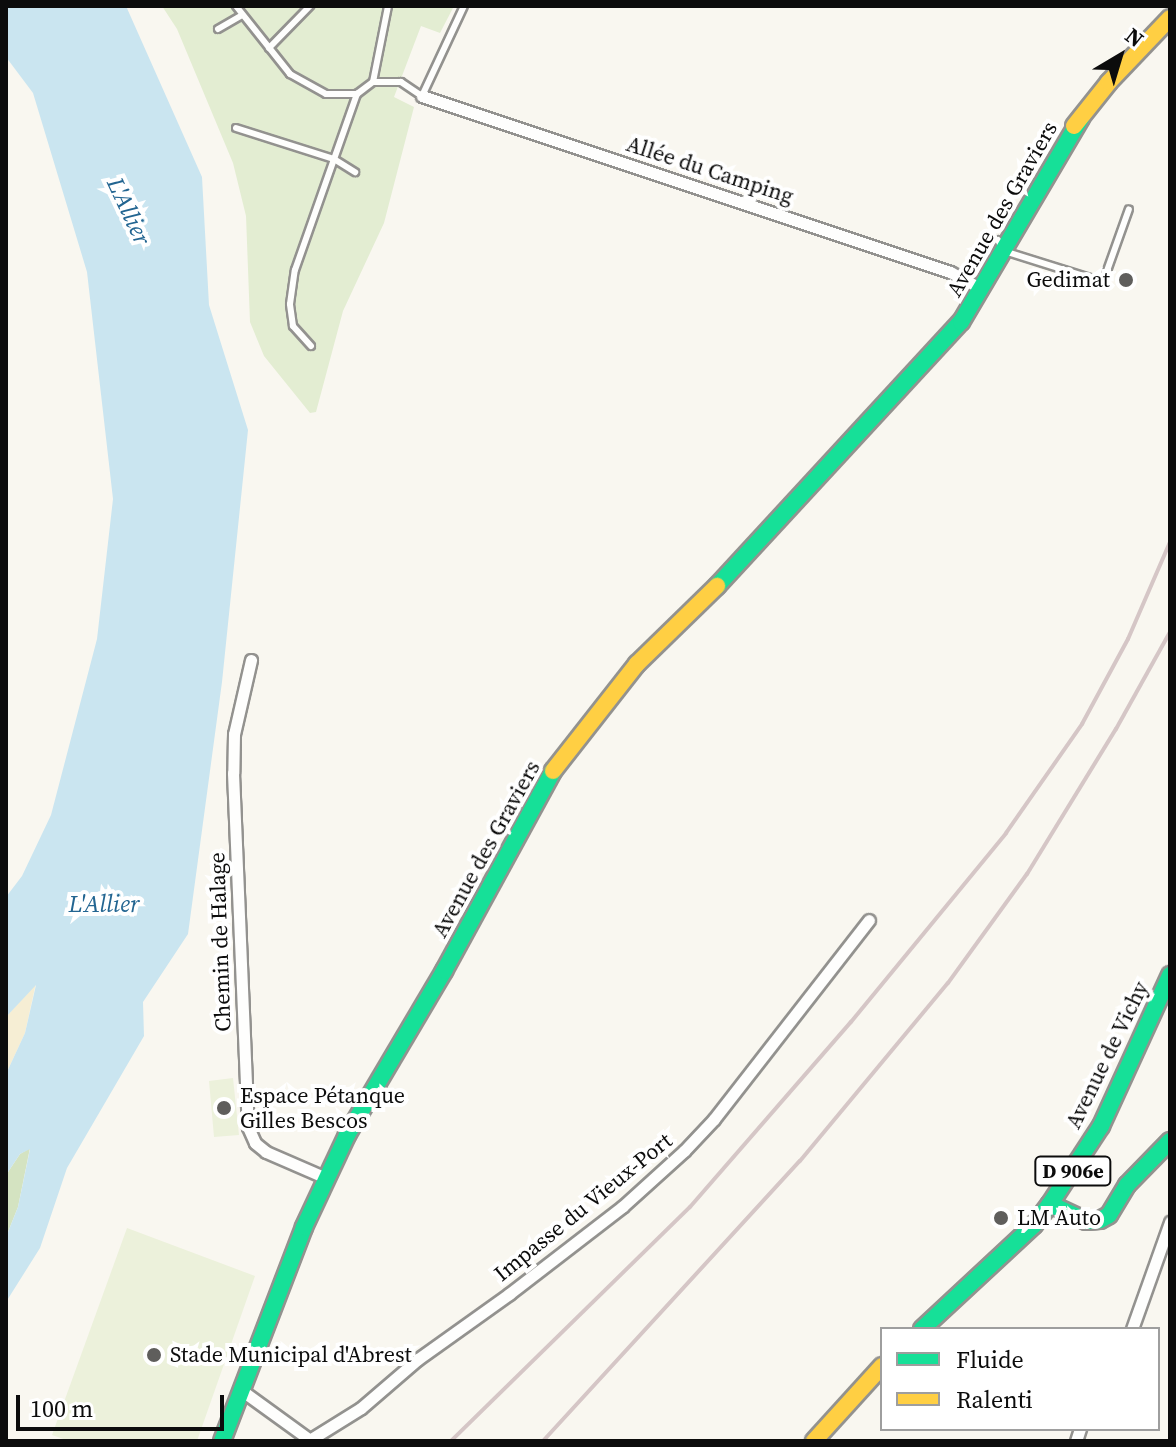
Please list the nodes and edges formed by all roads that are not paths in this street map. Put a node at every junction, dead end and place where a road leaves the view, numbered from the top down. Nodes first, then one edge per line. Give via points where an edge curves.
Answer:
1 (236, 6) edge
2 (310, 6) edge
3 (388, 6) edge
4 (464, 6) edge
5 (242, 15) junction
6 (1170, 18) edge
7 (218, 29) dead end
8 (269, 48) junction
9 (373, 82) junction
10 (357, 94) junction
11 (422, 96) junction
12 (236, 128) dead end
13 (334, 159) junction
14 (355, 172) dead end
15 (1129, 209) dead end
16 (1001, 246) junction
17 (978, 287) junction
18 (311, 346) dead end
19 (251, 660) dead end
20 (869, 920) dead end
21 (1170, 975) edge
22 (1170, 1141) edge
23 (326, 1178) junction
24 (1050, 1204) junction
25 (1170, 1222) edge
26 (924, 1327) edge
27 (1133, 1327) edge
28 (880, 1368) edge
29 (241, 1390) junction
30 (309, 1440) edge
31 (222, 1441) edge
32 (814, 1441) edge

1 - 5 lane
2 - 8 lane
3 - 9 lane
4 - 11 lane
5 - 7 lane
5 - 8 lane
6 - 16 street, Avenue des Graviers via 1038,167
8 - 10 lane via 290,74 326,94
9 - 10 lane
9 - 11 lane via 401,82
10 - 13 lane
11 - 17 street, Allée du Camping via 935,266
12 - 13 lane
13 - 14 lane
13 - 18 lane via 295,270 290,304 293,326
15 - 16 lane via 1103,282
16 - 17 street, Avenue des Graviers
17 - 23 street, Avenue des Graviers via 926,356 735,568 637,664 570,745 539,791
19 - 23 street, Chemin de Halage via 234,734 233,773 248,1127 266,1152
20 - 30 street, Impasse du Vieux-Port via 684,1151 622,1207 418,1359 361,1408
21 - 24 street, Avenue de Vichy / D 906e via 1101,1126
22 - 24 street via 1100,1220 1086,1221
23 - 29 street, Avenue des Graviers
24 - 26 street, Avenue de Vichy / D 906e
25 - 27 street
28 - 32 street
29 - 30 street
29 - 31 street, Avenue des Graviers

